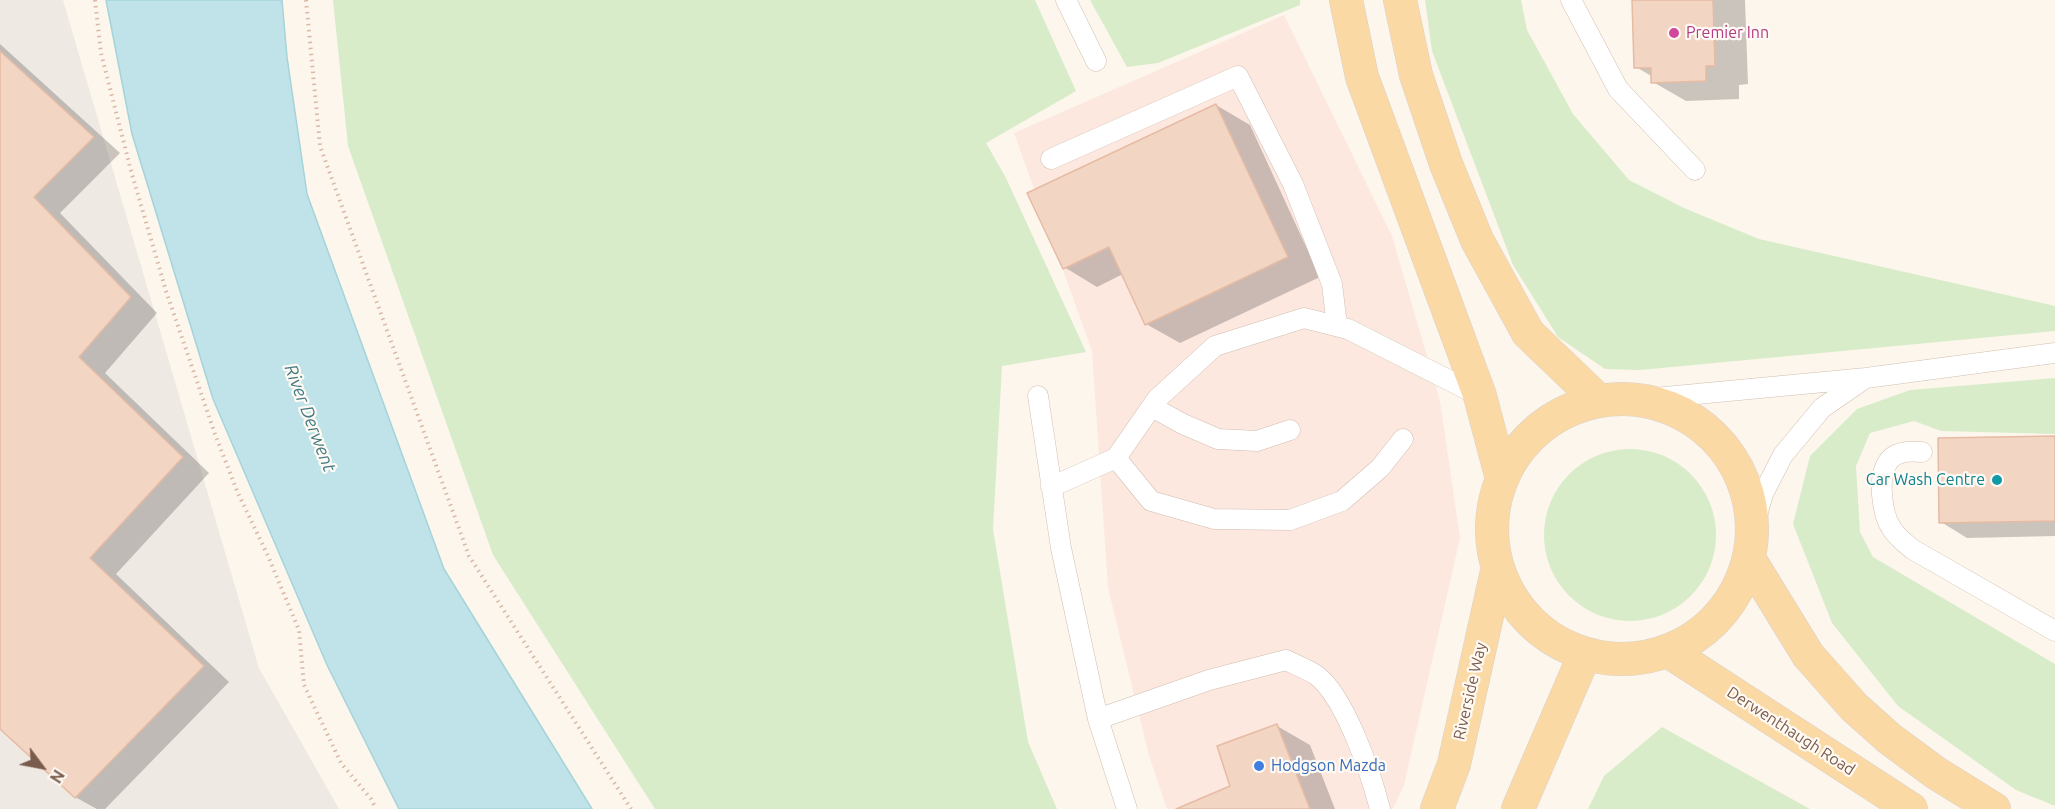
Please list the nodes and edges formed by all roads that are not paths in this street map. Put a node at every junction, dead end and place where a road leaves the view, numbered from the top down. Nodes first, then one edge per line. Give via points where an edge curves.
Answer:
1 (1066, 0) edge
2 (1346, 0) edge
3 (1400, 0) edge
4 (1570, 0) edge
5 (1096, 61) dead end
6 (1051, 159) dead end
7 (1695, 170) dead end
8 (1343, 327) junction
9 (2055, 353) edge
10 (1866, 378) junction
11 (1038, 396) dead end
12 (1480, 396) junction
13 (1644, 399) junction
14 (1598, 400) junction
15 (1152, 407) junction
16 (1290, 430) dead end
17 (1403, 439) dead end
18 (1922, 452) dead end
19 (1116, 458) junction
20 (1502, 480) junction
21 (1051, 487) junction
22 (1755, 522) junction
23 (1751, 562) junction
24 (1497, 571) junction
25 (2055, 631) edge
26 (1671, 653) junction
27 (1584, 656) junction
28 (1098, 719) junction
29 (1988, 806) edge
30 (1127, 809) edge
31 (1380, 809) edge
32 (1437, 809) edge
33 (1518, 809) edge
34 (1911, 809) edge

1 - 5 lane
2 - 12 main road via 1362,76
3 - 14 main road via 1416,75 1477,240 1528,333
4 - 7 lane via 1618,89
6 - 8 lane via 1238,76 1293,184 1332,284
8 - 12 lane
8 - 15 lane via 1304,318 1215,346
9 - 10 lane
10 - 13 lane
10 - 22 lane via 1822,408 1783,455 1763,494
11 - 21 lane
12 - 20 main road
13 - 14 main road
13 - 22 main road via 1683,411 1720,439 1745,477
14 - 20 main road via 1553,417 1526,443
15 - 16 lane via 1218,439 1257,441
15 - 19 lane
17 - 19 lane via 1380,468 1342,501 1290,520 1214,519 1151,501
18 - 25 lane via 1898,454 1888,461 1882,507 1893,531 1921,554
19 - 21 lane
20 - 24 main road via 1494,499 1491,526
21 - 28 lane
22 - 23 main road
23 - 26 main road via 1706,626
23 - 29 main road via 1808,655 1854,707 1936,773
24 - 27 main road via 1512,602 1543,635
24 - 32 main road, Riverside Way via 1454,764
26 - 27 main road via 1645,661
26 - 34 main road, Derwenthaugh Road
27 - 33 main road
28 - 30 lane
28 - 31 lane via 1209,680 1286,660 1317,676 1342,706

